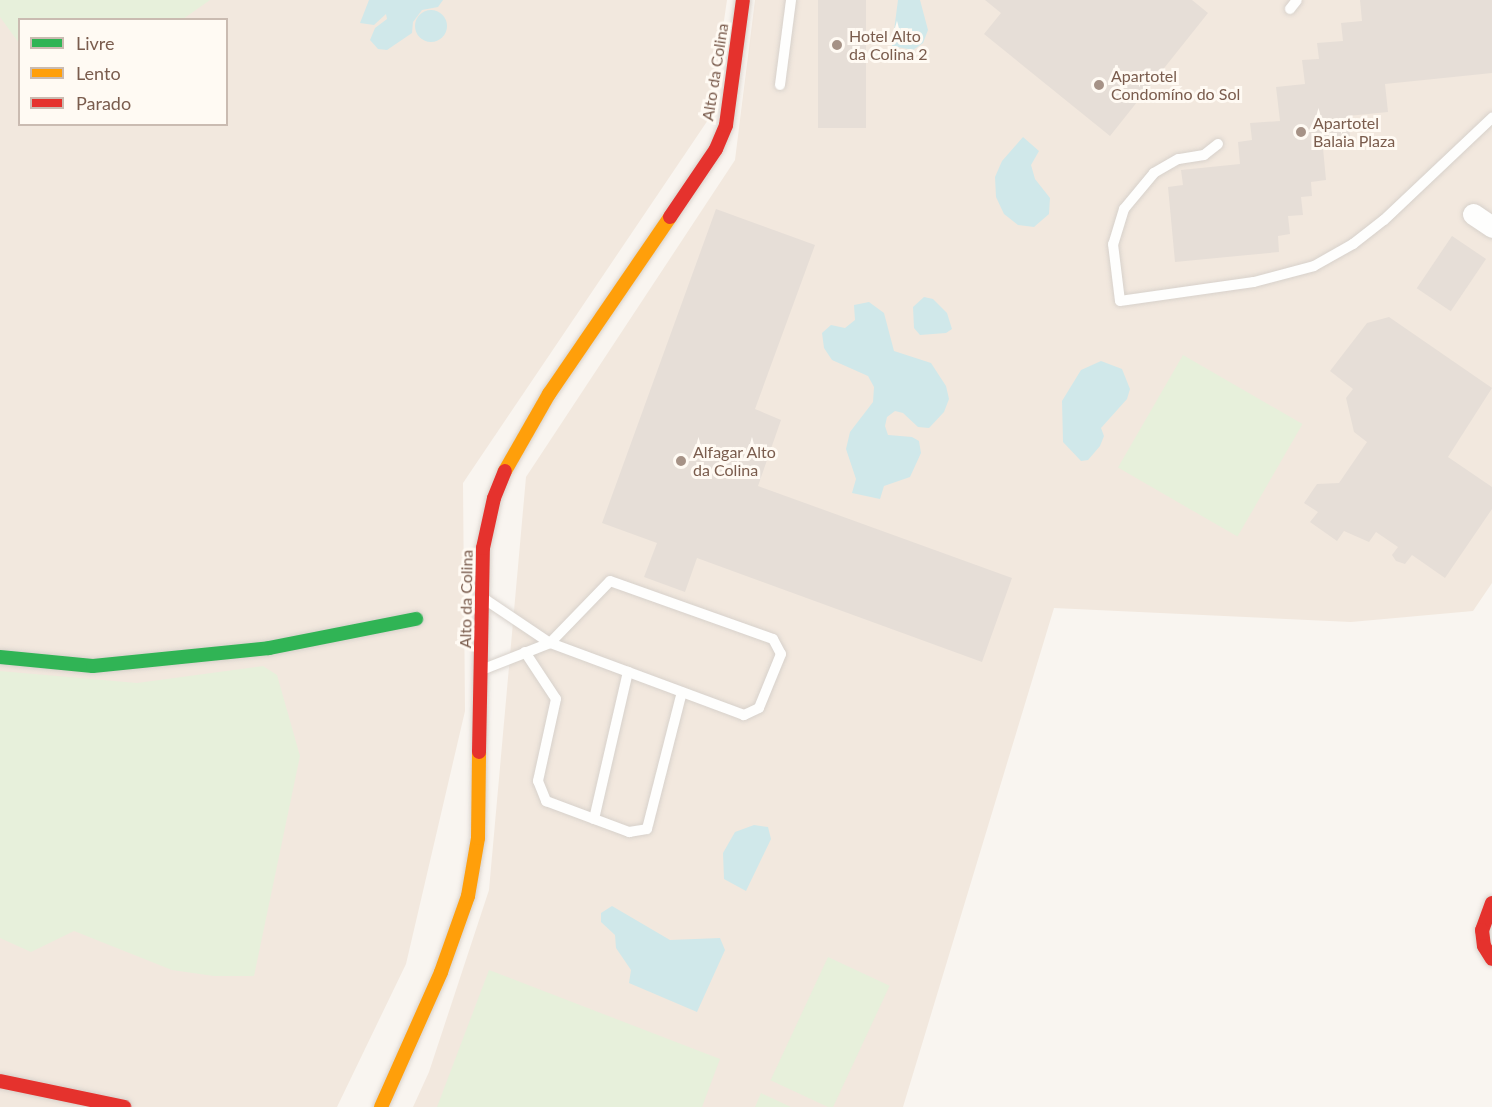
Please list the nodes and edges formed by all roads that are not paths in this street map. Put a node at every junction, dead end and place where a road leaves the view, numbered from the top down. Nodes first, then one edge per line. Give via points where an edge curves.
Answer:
1 (743, 0) edge
2 (791, 0) edge
3 (780, 85) dead end
4 (1492, 118) edge
5 (1218, 144) dead end
6 (1473, 214) dead end
7 (1492, 227) edge
8 (484, 599) junction
9 (416, 620) dead end
10 (550, 643) junction
11 (525, 652) junction
12 (0, 657) edge
13 (481, 670) junction
14 (628, 672) junction
15 (682, 692) junction
16 (594, 819) junction
17 (1492, 903) edge
18 (1492, 959) edge
19 (0, 1081) edge
20 (124, 1107) edge
21 (381, 1107) edge

1 - 8 street, Alto da Colina via 726,125 716,148 513,452 494,498 483,548
2 - 3 lane
4 - 5 lane via 1384,220 1353,244 1314,266 1254,282 1120,301 1113,244 1124,209 1154,172 1178,159 1204,154
6 - 7 street
8 - 10 lane
8 - 13 street, Alto da Colina
9 - 12 street via 269,648 93,666
10 - 11 lane
10 - 14 lane
10 - 15 lane via 610,581 773,639 781,654 759,708 744,715
11 - 13 lane
11 - 16 lane via 556,699 538,781 546,801
13 - 21 street, Alto da Colina via 478,838 468,896 441,972
14 - 15 lane
14 - 16 lane
15 - 16 lane via 647,829 628,832
17 - 18 street via 1482,930 1484,946
19 - 20 street

